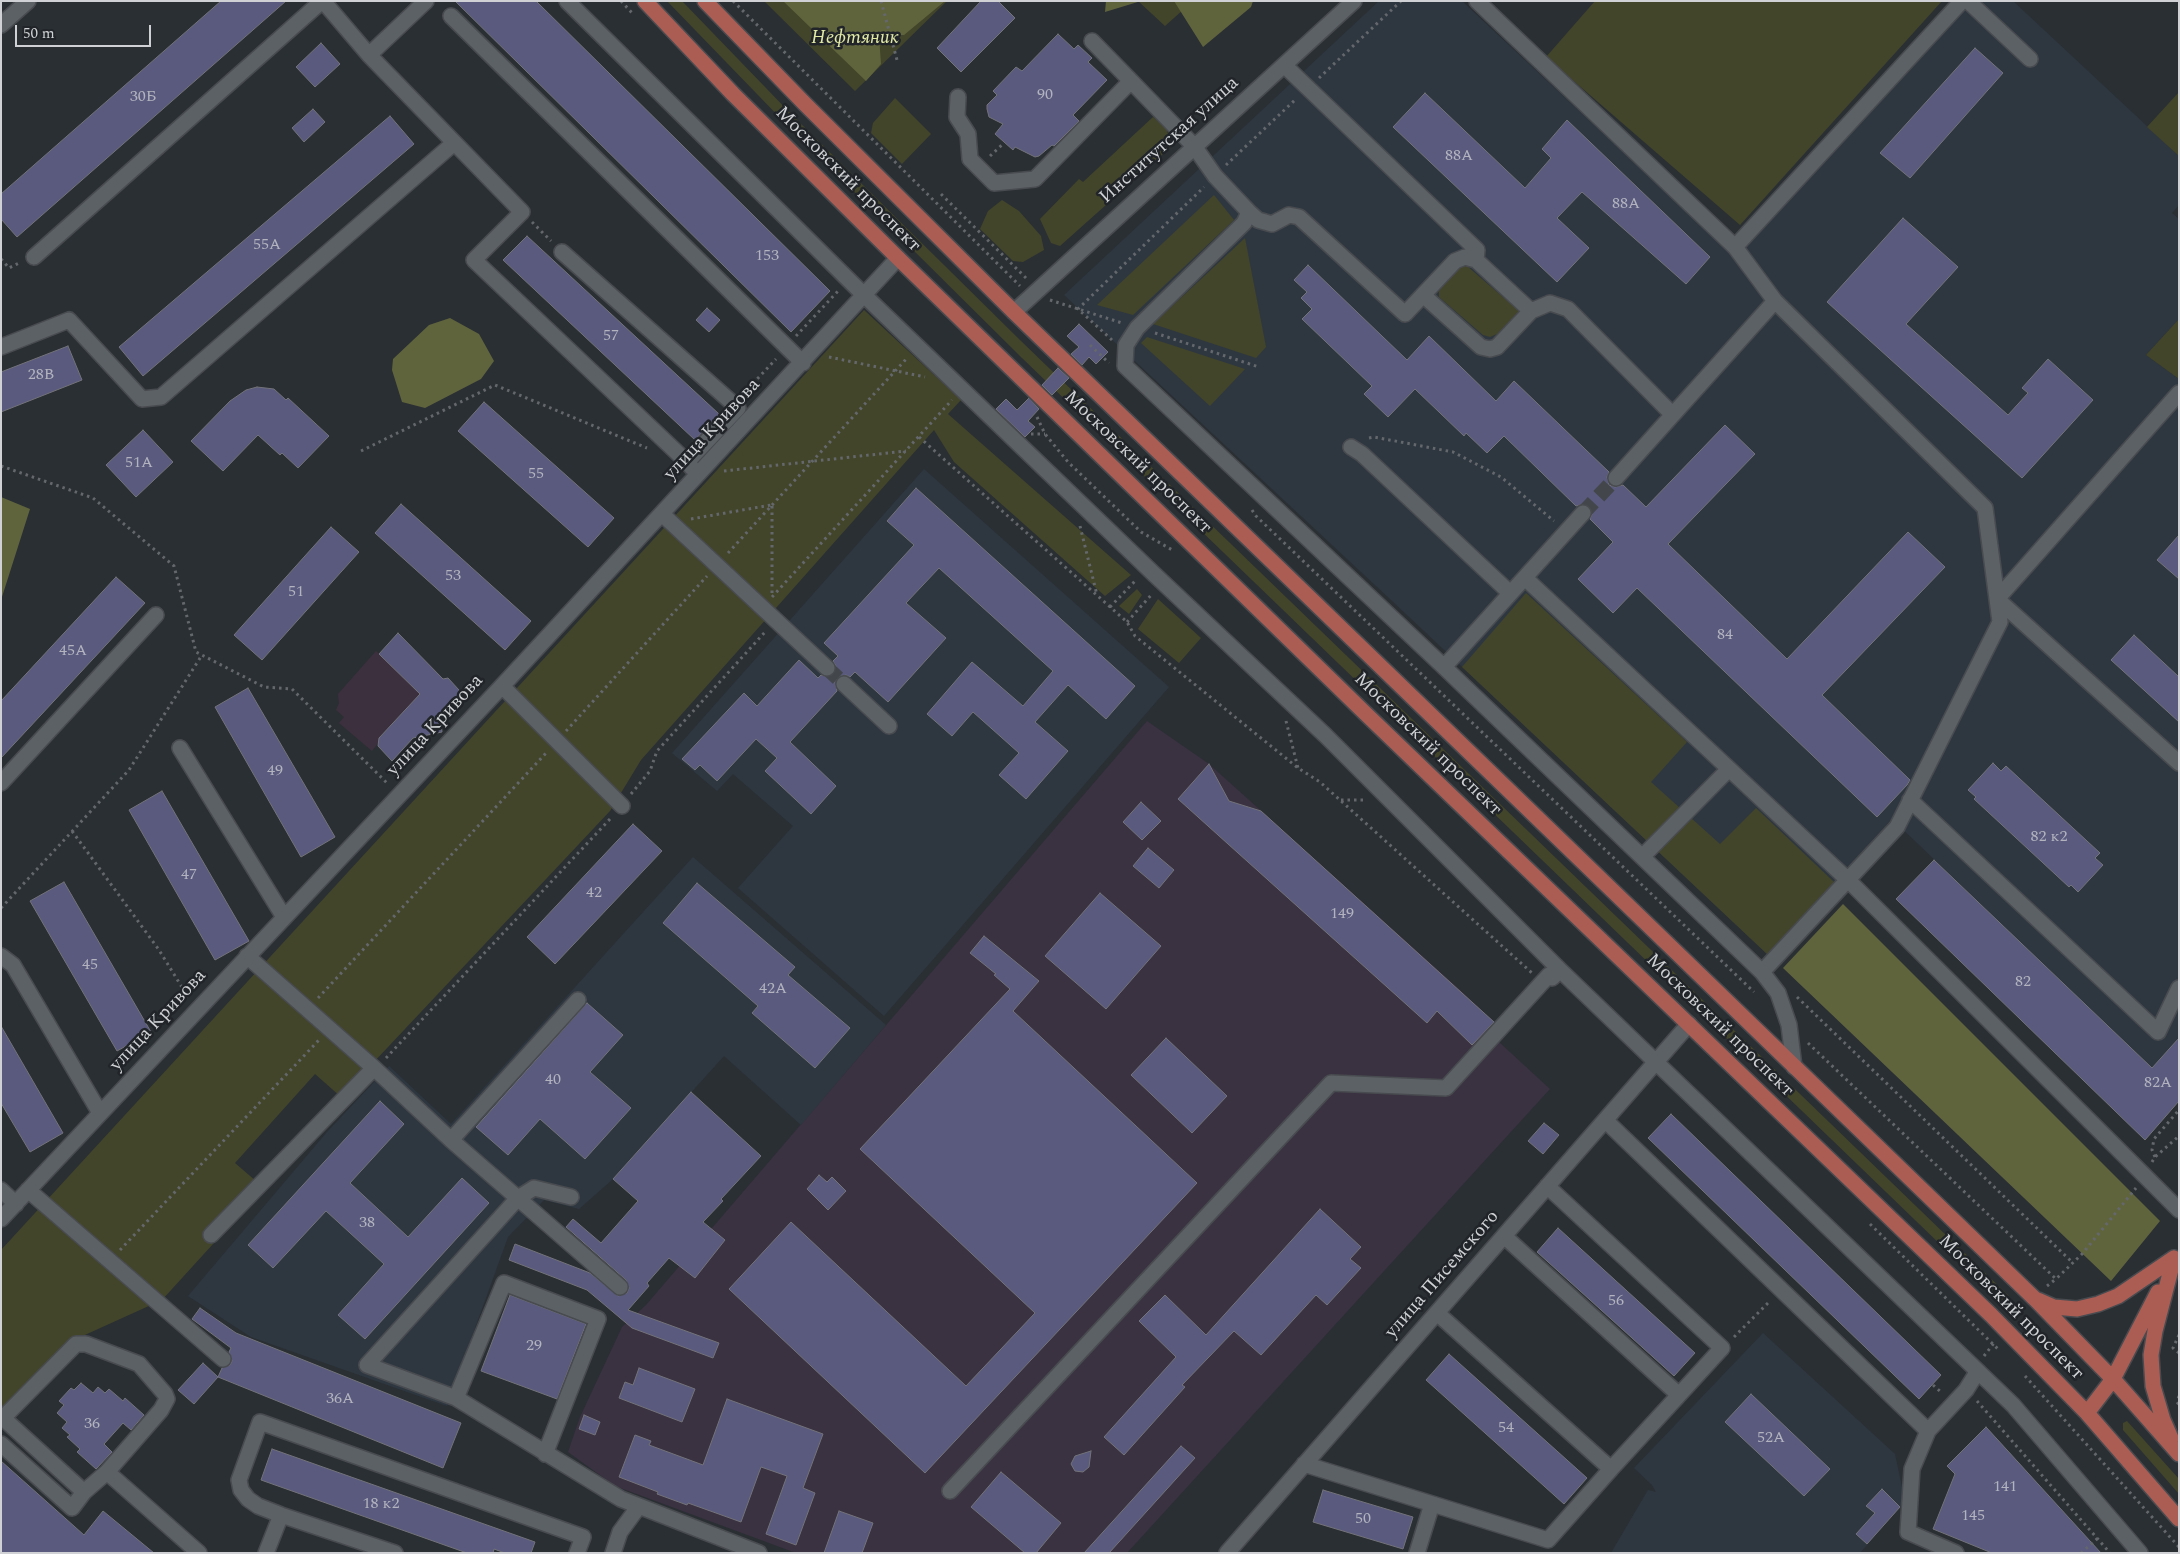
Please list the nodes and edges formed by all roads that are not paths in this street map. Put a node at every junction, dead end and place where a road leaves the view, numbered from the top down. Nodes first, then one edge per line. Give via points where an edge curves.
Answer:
1 (28, 1) edge
2 (323, 1) edge
3 (426, 1) edge
4 (567, 1) edge
5 (645, 1) edge
6 (705, 1) edge
7 (1354, 1) edge
8 (1477, 1) edge
9 (1962, 1) edge
10 (1968, 1) edge
11 (451, 16) dead end
12 (1, 25) edge
13 (1092, 41) dead end
14 (369, 55) junction
15 (2030, 59) dead end
16 (1284, 64) junction
17 (1131, 81) junction
18 (958, 97) dead end
19 (454, 143) junction
20 (1194, 146) junction
21 (1249, 212) junction
22 (1736, 247) junction
23 (562, 252) road end
24 (34, 257) road end
25 (898, 258) junction
26 (1476, 260) junction
27 (1423, 295) junction
28 (865, 296) junction
29 (1775, 301) junction
30 (1531, 311) junction
31 (1014, 312) junction
32 (1, 347) edge
33 (807, 358) junction
34 (2179, 393) edge
35 (1672, 414) junction
36 (1351, 447) road end
37 (687, 462) junction
38 (699, 474) junction
39 (1616, 478) tunnel mouth
40 (1583, 513) tunnel mouth
41 (666, 518) junction
42 (1524, 578) junction
43 (1510, 593) junction
44 (1997, 599) junction
45 (156, 615) dead end
46 (1444, 667) junction
47 (827, 668) tunnel mouth
48 (844, 684) tunnel mouth
49 (502, 686) junction
50 (889, 726) dead end
51 (180, 748) dead end
52 (2179, 763) edge
53 (1729, 769) junction
54 (1, 783) edge
55 (1910, 800) junction
56 (622, 806) road end
57 (1642, 857) junction
58 (1848, 880) junction
59 (284, 917) junction
60 (1, 956) edge
61 (247, 956) junction
62 (1560, 970) junction
63 (1762, 972) junction
64 (2179, 988) edge
65 (578, 1000) dead end
66 (1689, 1024) junction
67 (1656, 1061) junction
68 (1794, 1067) junction
69 (374, 1068) junction
70 (100, 1113) junction
71 (1605, 1120) junction
72 (451, 1140) junction
73 (1547, 1186) junction
74 (1, 1190) edge
75 (28, 1190) junction
76 (571, 1197) dead end
77 (518, 1198) junction
78 (16, 1204) junction
79 (2179, 1210) edge
80 (1, 1219) edge
81 (211, 1235) dead end
82 (1504, 1236) junction
83 (2176, 1253) edge
84 (620, 1287) dead end
85 (2034, 1299) junction
86 (1437, 1313) junction
87 (223, 1359) dead end
88 (1976, 1370) junction
89 (2113, 1379) junction
90 (1679, 1395) junction
91 (456, 1398) junction
92 (2087, 1413) junction
93 (2, 1419) edge
94 (1928, 1431) junction
95 (1, 1444) edge
96 (545, 1454) junction
97 (2179, 1454) edge
98 (1304, 1464) junction
99 (1611, 1469) junction
100 (107, 1472) junction
101 (950, 1491) dead end
102 (84, 1492) junction
103 (1432, 1504) junction
104 (639, 1506) junction
105 (280, 1515) junction
106 (2179, 1520) edge
107 (1544, 1546) edge
108 (199, 1553) edge
109 (266, 1553) edge
110 (395, 1553) edge
111 (577, 1553) edge
112 (612, 1553) edge
113 (759, 1553) edge
114 (1227, 1553) edge
115 (1417, 1553) edge
116 (1956, 1553) edge
117 (2140, 1553) edge

1 - 12 street
2 - 14 street
2 - 24 street
3 - 14 street
4 - 28 street
5 - 25 main road, Московский проспект
6 - 31 main road, Московский проспект
7 - 16 street, Институтская улица
8 - 22 street
9 - 22 street
10 - 15 street
11 - 33 street via 786,347
13 - 17 street
14 - 19 street
16 - 20 street, Институтская улица
16 - 26 street via 1477,250
17 - 18 street via 1035,179 994,183 970,159 968,134 957,118
17 - 20 street
19 - 32 street via 161,397 142,400 69,320
19 - 37 street via 522,212 474,260
20 - 21 street via 1215,176
20 - 31 street, Институтская улица
21 - 27 street via 1258,220 1272,224 1289,215 1299,217 1405,314
21 - 46 street via 1244,224 1137,328 1126,345 1125,366
22 - 29 street
23 - 37 street via 738,408
25 - 28 street, улица Кривова
25 - 66 main road, Московский проспект
26 - 27 street via 1465,257 1455,261
26 - 30 street
27 - 30 street via 1481,347 1490,349 1497,347
28 - 33 street, улица Кривова
28 - 62 street via 1320,730
29 - 35 street
29 - 44 street via 1985,508
30 - 35 street via 1550,303 1568,309
31 - 68 main road, Московский проспект
33 - 38 street, улица Кривова
34 - 44 street
35 - 39 street
36 - 43 street
37 - 38 street
38 - 41 street, улица Кривова
40 - 42 street
41 - 47 street
41 - 49 street, улица Кривова
42 - 43 street
42 - 53 street
43 - 46 street
44 - 52 street
44 - 55 street via 2000,622
45 - 54 street
46 - 57 street
48 - 50 street
49 - 56 street
49 - 59 street, улица Кривова
51 - 59 street
53 - 57 street
53 - 58 street
55 - 58 street via 1897,827
55 - 64 street via 2158,1032
57 - 63 street
58 - 63 street
58 - 79 street
59 - 61 street, улица Кривова
60 - 70 street via 13,965
61 - 69 street
61 - 70 street, улица Кривова
62 - 67 street
62 - 101 street via 1542,982 1446,1088 1331,1084
63 - 68 street via 1778,993 1789,1024
65 - 72 street
66 - 67 street, улица Писемского
66 - 92 main road, Московский проспект via 1991,1315
67 - 71 street, улица Писемского
67 - 88 street
68 - 85 main road, Московский проспект
69 - 72 street
69 - 81 street
70 - 75 street, улица Кривова
71 - 73 street, улица Писемского
71 - 94 street
72 - 77 street
73 - 82 street, улица Писемского
73 - 90 street via 1722,1348
74 - 78 street
75 - 78 street, улица Кривова
75 - 87 street
76 - 77 street via 534,1188
77 - 84 street
77 - 91 street via 367,1365
78 - 80 street, улица Кривова
82 - 86 street, улица Писемского
82 - 90 street
83 - 85 main road via 2118,1296 2098,1304 2077,1308 2054,1307
83 - 89 main road
83 - 97 main road via 2154,1330 2151,1355 2163,1420
85 - 89 main road, Московский проспект
86 - 98 street, улица Писемского
86 - 99 street
88 - 94 street via 1966,1390
88 - 117 street via 2032,1424
89 - 92 main road
89 - 97 main road, Московский проспект
90 - 99 street
91 - 96 street
91 - 96 street via 504,1283 598,1319
92 - 106 main road, Московский проспект
93 - 100 street via 76,1344 86,1344 139,1364 167,1399 162,1410
93 - 102 street
94 - 116 street via 1912,1469 1908,1532
95 - 102 street via 72,1508
96 - 104 street via 621,1499
98 - 103 street
98 - 114 street, улица Писемского
99 - 107 street
100 - 102 street
100 - 108 street
103 - 107 street
103 - 115 street
104 - 112 street via 620,1532
104 - 113 street
105 - 109 street
105 - 110 street
105 - 111 street via 258,1506 241,1490 239,1480 260,1422 583,1536

